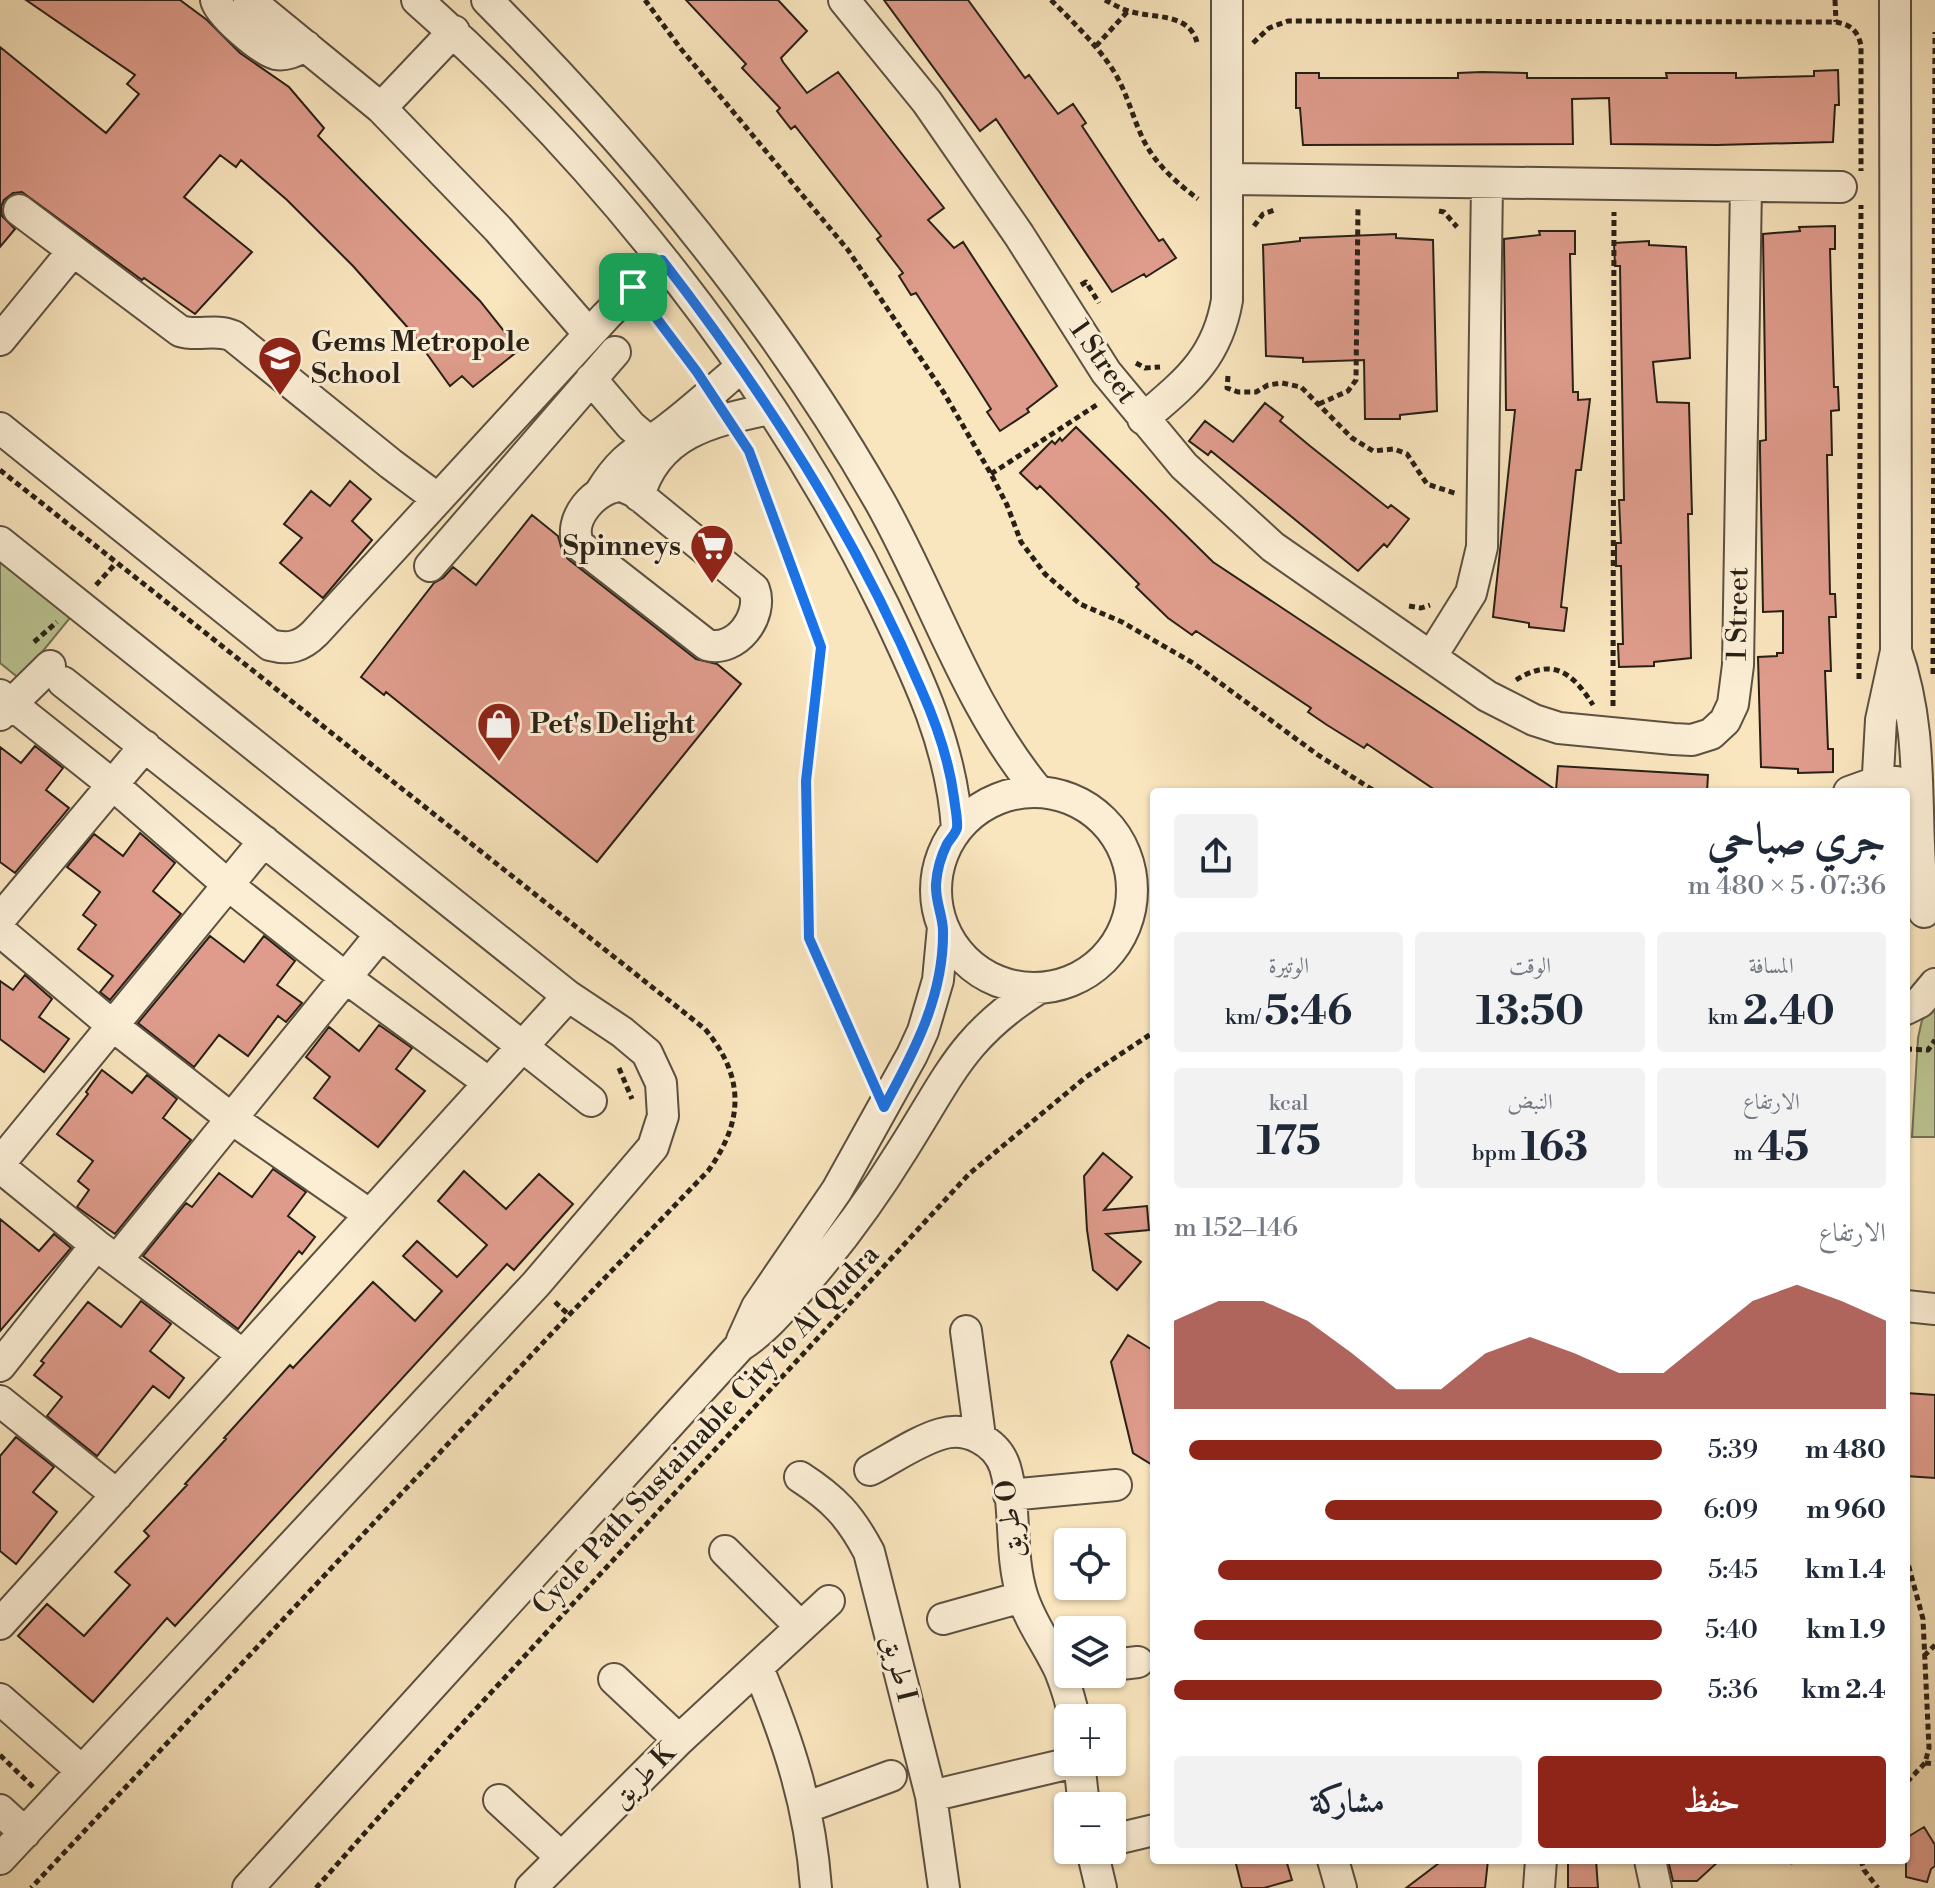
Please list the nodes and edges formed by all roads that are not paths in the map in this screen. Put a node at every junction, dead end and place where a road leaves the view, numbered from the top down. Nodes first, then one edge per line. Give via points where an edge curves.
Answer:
1 (216, 0) edge
2 (249, 0) edge
3 (417, 0) edge
4 (487, 0) edge
5 (844, 0) edge
6 (1227, 0) edge
7 (1895, 0) edge
8 (454, 31) junction
9 (306, 46) junction
10 (381, 108) junction
11 (1228, 179) junction
12 (1487, 183) junction
13 (1746, 186) junction
14 (1855, 188) road end
15 (19, 210) dead end
16 (72, 252) junction
17 (662, 260) junction
18 (589, 334) junction
19 (0, 340) edge
20 (615, 352) dead end
21 (741, 367) junction
22 (585, 386) junction
23 (769, 409) junction
24 (1139, 414) junction
25 (0, 428) edge
26 (659, 439) junction
27 (601, 491) junction
28 (639, 496) junction
29 (438, 499) junction
30 (0, 542) edge
31 (430, 566) dead end
32 (1896, 651) junction
33 (1431, 657) junction
34 (4, 705) edge
35 (1881, 720) junction
36 (1914, 720) junction
37 (145, 746) junction
38 (1918, 783) junction
39 (113, 785) junction
40 (1868, 788) edge
41 (1876, 788) edge
42 (1039, 792) junction
43 (957, 829) junction
44 (1117, 837) junction
45 (264, 841) junction
46 (1150, 861) edge
47 (228, 885) junction
48 (1922, 913) edge
49 (0, 919) edge
50 (1150, 924) edge
51 (943, 927) junction
52 (0, 931) edge
53 (381, 934) junction
54 (1119, 944) junction
55 (346, 978) junction
56 (1935, 984) edge
57 (1039, 988) junction
58 (568, 996) junction
59 (1910, 1008) edge
60 (113, 1026) junction
61 (523, 1046) junction
62 (489, 1083) junction
63 (591, 1101) dead end
64 (232, 1119) junction
65 (0, 1165) edge
66 (370, 1215) junction
67 (106, 1253) junction
68 (1910, 1306) edge
69 (1935, 1309) edge
70 (966, 1331) dead end
71 (740, 1346) junction
72 (243, 1355) junction
73 (0, 1366) edge
74 (0, 1401) edge
75 (980, 1437) junction
76 (870, 1470) dead end
77 (800, 1477) dead end
78 (1116, 1485) dead end
79 (117, 1495) junction
80 (1009, 1495) junction
81 (725, 1551) dead end
82 (1022, 1597) junction
83 (829, 1601) dead end
84 (943, 1619) dead end
85 (0, 1624) edge
86 (800, 1626) junction
87 (1054, 1653) edge
88 (758, 1668) junction
89 (614, 1679) dead end
90 (0, 1699) edge
91 (679, 1740) junction
92 (1054, 1767) edge
93 (82, 1771) junction
94 (891, 1776) dead end
95 (931, 1796) junction
96 (499, 1800) dead end
97 (805, 1808) junction
98 (0, 1810) edge
99 (1150, 1831) edge
100 (25, 1833) junction
101 (1126, 1837) edge
102 (561, 1857) junction
103 (0, 1859) edge
104 (1095, 1864) edge
105 (1334, 1864) edge
106 (1541, 1864) edge
107 (1651, 1864) edge
108 (248, 1888) edge
109 (531, 1888) edge
110 (816, 1888) edge
111 (944, 1888) edge
112 (1101, 1888) edge
113 (1341, 1888) edge
114 (1539, 1888) edge
115 (1656, 1888) edge

1 - 9 street via 220,12 270,51 288,53
2 - 9 street
3 - 8 street
4 - 42 street via 603,123 768,327 879,499 982,710
5 - 24 street, 1 Street via 927,102
6 - 11 street
7 - 32 street
8 - 10 street
8 - 17 street via 517,92
9 - 10 street
10 - 18 street via 498,229
11 - 12 street
11 - 24 street via 1223,322 1190,379
12 - 13 street
12 - 33 street via 1482,547 1471,593
13 - 14 street
13 - 33 street, 1 Street via 1738,665 1725,721 1711,734 1692,740 1585,732 1534,720 1487,696
15 - 16 street
16 - 19 street
16 - 29 street via 180,331 233,336
17 - 18 street
17 - 21 street
18 - 29 street
20 - 22 street
21 - 23 street
21 - 26 street
22 - 26 street via 631,426
22 - 31 street
23 - 26 street
23 - 43 street via 824,493 898,635 940,731
24 - 33 street, 1 Street via 1184,466 1273,547
25 - 29 street via 270,645 282,649 306,642
26 - 27 street via 621,463
26 - 28 street
27 - 28 street via 622,486
27 - 28 street via 578,519 579,545 707,645 730,644 757,611 754,589
30 - 58 street
32 - 35 street
32 - 36 street
34 - 37 street via 57,674
34 - 39 street
35 - 36 street
35 - 40 street
36 - 38 street
37 - 39 street
37 - 45 street
38 - 41 street
38 - 48 street
39 - 47 street
39 - 49 street
42 - 43 street via 994,801
42 - 44 street via 1092,810
43 - 51 street via 936,881
44 - 46 street
44 - 54 street via 1133,890
45 - 47 street
45 - 53 street
47 - 55 street
47 - 60 street
50 - 54 street
51 - 57 street via 957,951 985,975
51 - 71 street via 932,1005 912,1055 837,1190 749,1319
52 - 60 street
53 - 55 street
53 - 61 street
54 - 57 street via 1092,970
55 - 62 street
55 - 64 street
56 - 59 street
57 - 71 street via 995,1018 959,1056 848,1230 773,1319
58 - 61 street
58 - 93 street via 647,1053 661,1083 663,1116 653,1147 536,1284
60 - 64 street
60 - 65 street
61 - 62 street
61 - 63 street
62 - 66 street
64 - 66 street
64 - 67 street
65 - 67 street
66 - 72 street
67 - 72 street
67 - 73 street
68 - 69 street
70 - 75 street
71 - 108 street
72 - 79 street
74 - 79 street
75 - 76 street via 943,1433
75 - 80 street, طريق O via 1004,1465
77 - 95 street, طريق I via 829,1496 853,1522 869,1552
78 - 80 street
79 - 85 street
80 - 82 street, طريق O
81 - 86 street
82 - 84 street
82 - 87 street, طريق O
83 - 86 street, طريق K
86 - 88 street, طريق K
88 - 91 street, طريق K
88 - 97 street via 788,1740
89 - 91 street
90 - 93 street
91 - 102 street, طريق K
92 - 95 street
93 - 100 street
94 - 97 street
95 - 111 street, طريق I
96 - 102 street
97 - 110 street
98 - 100 street
99 - 101 street
100 - 103 street
102 - 109 street, طريق K
104 - 112 street
105 - 113 street
106 - 114 street
107 - 115 street

